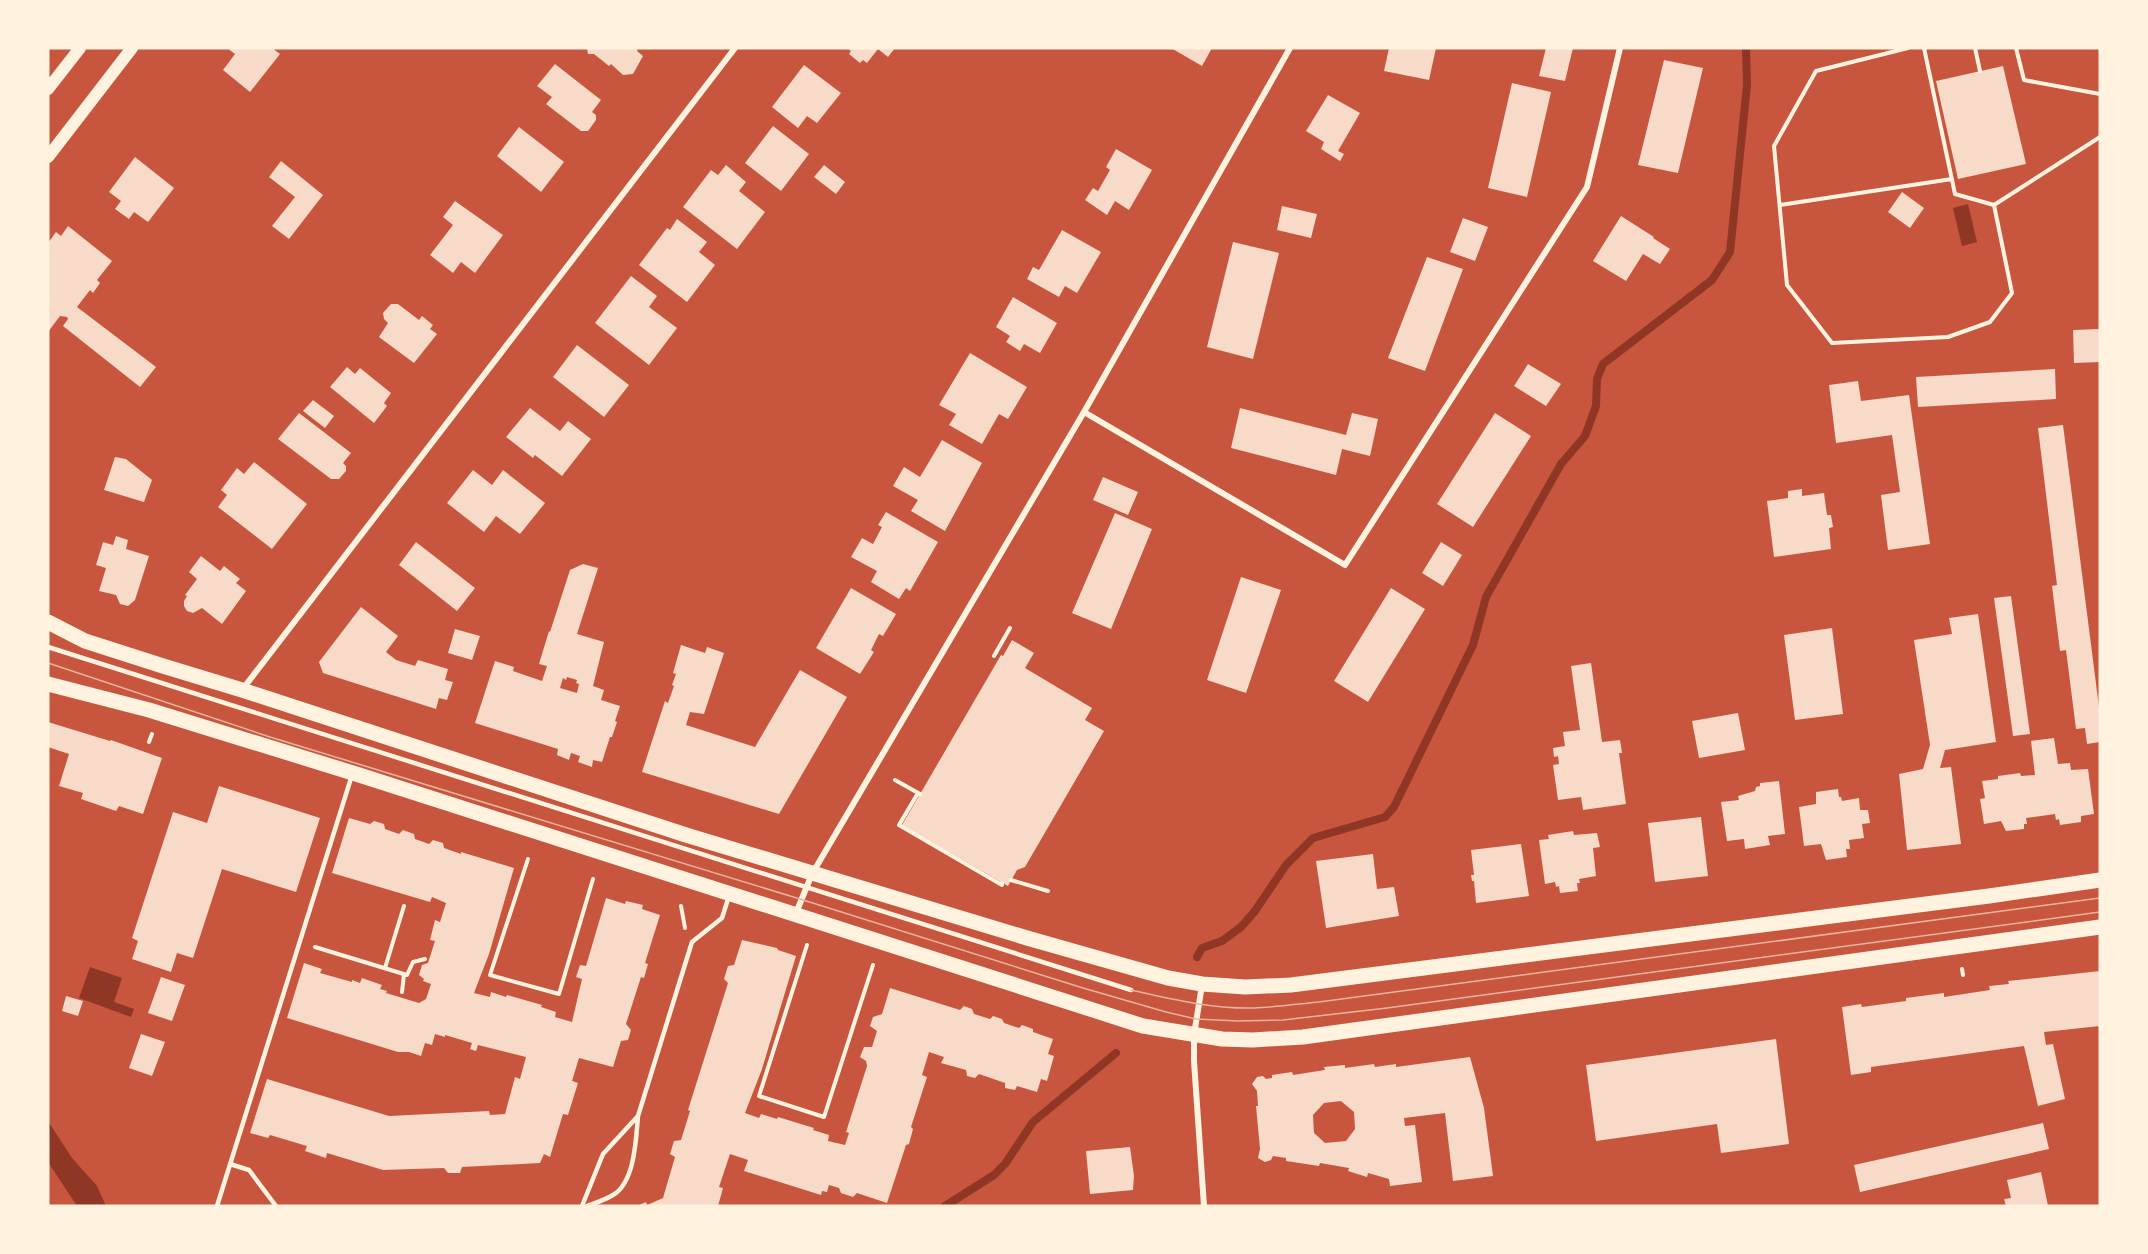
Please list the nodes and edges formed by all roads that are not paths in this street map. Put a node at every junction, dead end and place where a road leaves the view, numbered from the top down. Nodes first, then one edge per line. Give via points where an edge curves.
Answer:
1 (80, 48) edge
2 (132, 48) edge
3 (735, 48) edge
4 (1290, 48) edge
5 (1620, 48) edge
6 (48, 89) edge
7 (48, 157) edge
8 (1084, 412) junction
9 (48, 622) edge
10 (48, 647) edge
11 (48, 684) edge
12 (242, 690) junction
13 (353, 773) junction
14 (808, 880) junction
15 (2100, 880) edge
16 (730, 892) junction
17 (795, 913) junction
18 (2100, 927) edge
19 (1202, 984) junction
20 (1131, 990) dead end
21 (1194, 1035) junction
22 (638, 1116) junction
23 (230, 1164) junction
24 (217, 1206) edge
25 (276, 1206) edge
26 (582, 1206) edge
27 (587, 1206) edge
28 (1204, 1206) edge

1 - 6 main road
2 - 7 main road
3 - 12 street
4 - 8 street
5 - 8 street via 1587,187 1346,565
8 - 14 street
9 - 12 main road via 85,641
10 - 14 lane via 356,745
11 - 13 main road via 149,710
12 - 14 main road via 686,835
13 - 16 main road
13 - 23 lane
14 - 17 street
14 - 19 main road
14 - 20 lane
15 - 19 main road via 1291,985
16 - 17 main road
16 - 22 lane via 722,918 692,942
17 - 21 main road via 1143,1026
18 - 21 main road via 1303,1037 1254,1040
19 - 21 street
21 - 28 street
22 - 26 lane via 603,1154
22 - 27 lane via 634,1158 626,1180 615,1195
23 - 24 lane
23 - 25 lane via 249,1170

